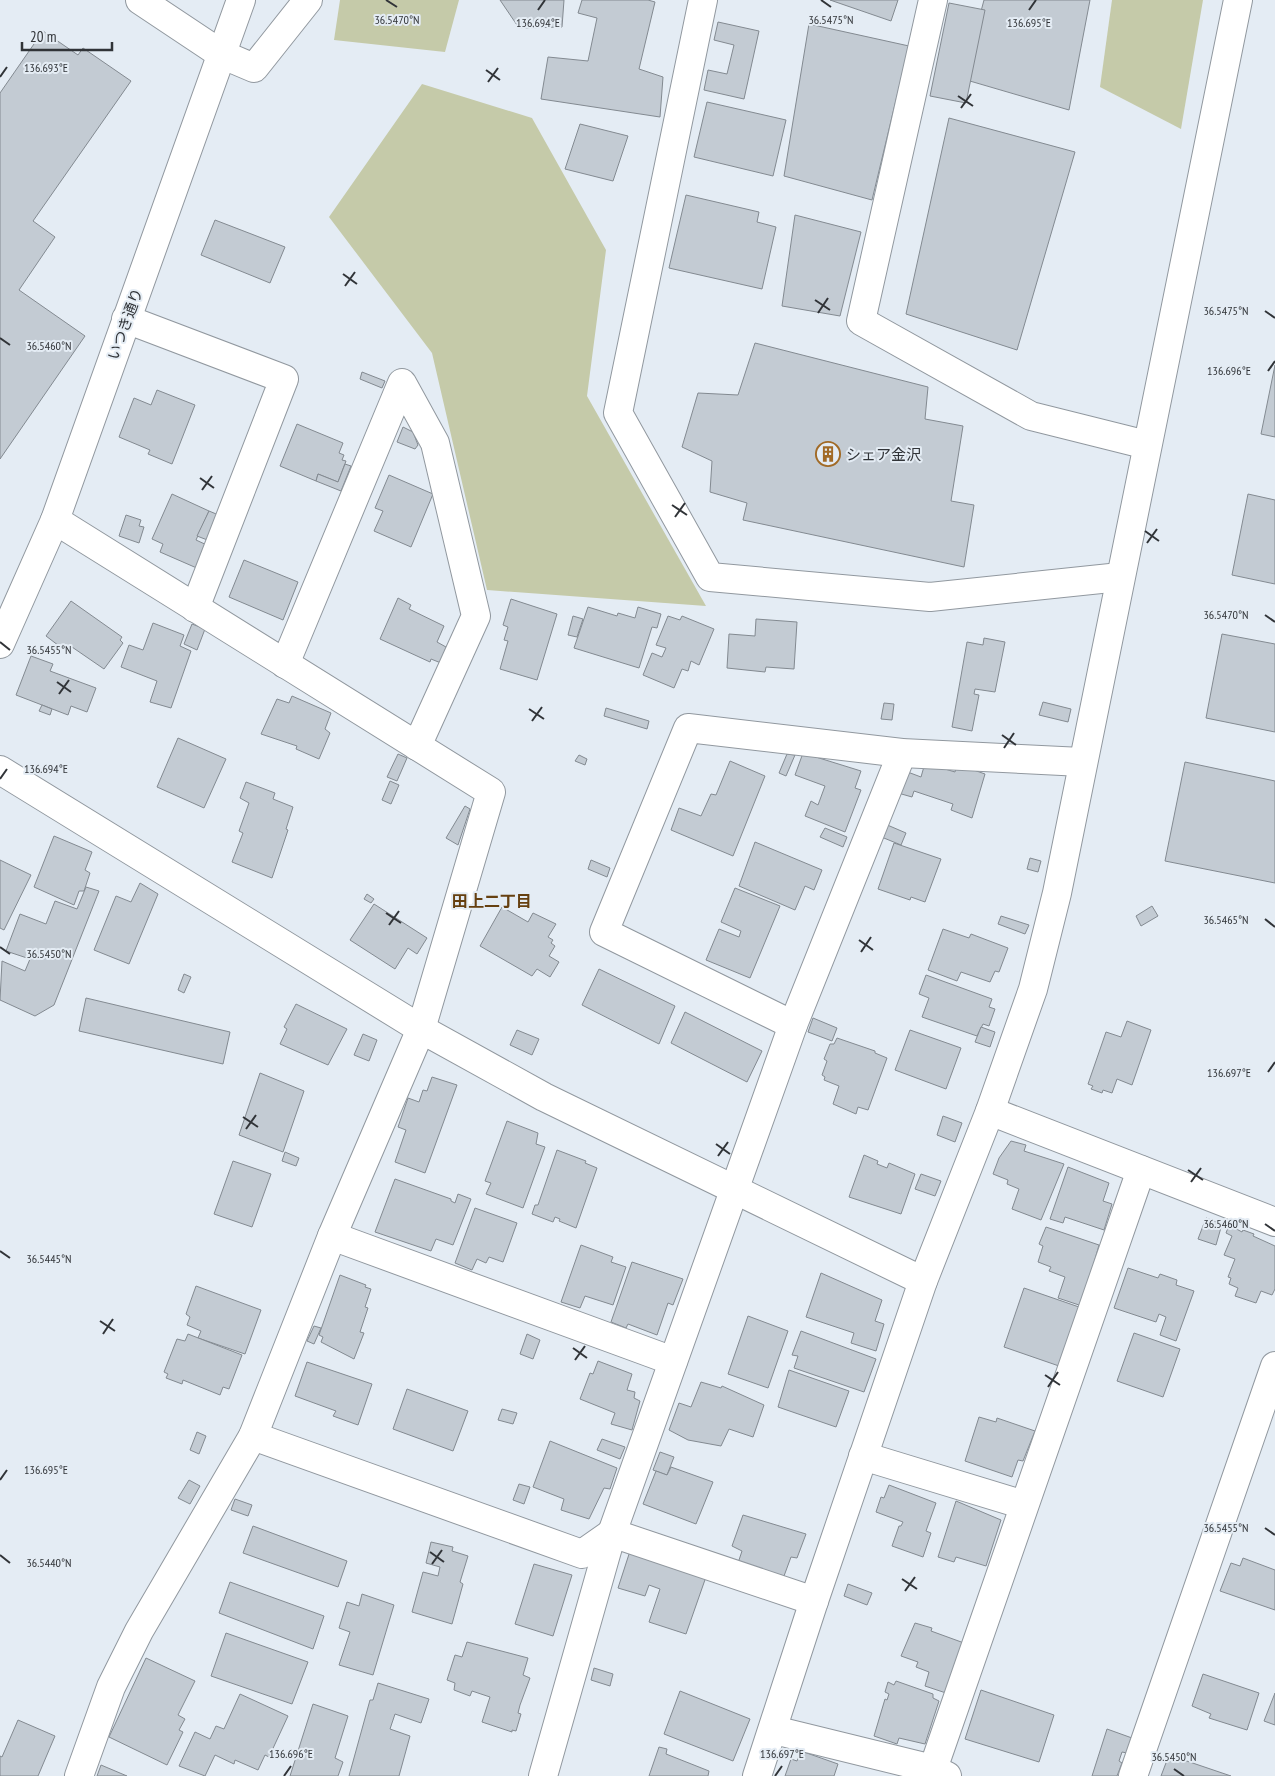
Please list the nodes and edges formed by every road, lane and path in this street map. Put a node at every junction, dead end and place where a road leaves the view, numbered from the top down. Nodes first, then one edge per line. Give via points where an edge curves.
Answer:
1 (140, 0) edge
2 (241, 0) edge
3 (308, 0) edge
4 (703, 0) edge
5 (934, 0) edge
6 (1238, 0) edge
7 (221, 54) junction
8 (126, 319) junction
9 (1147, 445) junction
10 (54, 520) junction
11 (1120, 577) junction
12 (196, 608) junction
13 (0, 644) edge
14 (285, 664) junction
15 (417, 746) junction
16 (902, 754) junction
17 (1082, 762) junction
18 (0, 770) edge
19 (793, 1025) junction
20 (421, 1029) junction
21 (990, 1111) junction
22 (1141, 1170) junction
23 (734, 1190) junction
24 (1275, 1222) edge
25 (332, 1236) junction
26 (923, 1281) junction
27 (673, 1360) junction
28 (1275, 1366) edge
29 (253, 1436) junction
30 (863, 1456) junction
31 (1024, 1505) junction
32 (612, 1533) junction
33 (814, 1601) junction
34 (774, 1730) junction
35 (940, 1773) edge
36 (79, 1776) edge
37 (543, 1776) edge
38 (757, 1776) edge
39 (1133, 1776) edge

1 - 7 street
2 - 7 street, いつき通り
3 - 7 street via 254,68
4 - 11 street via 618,413 710,577 930,597
5 - 9 street via 861,320 1031,416
6 - 9 street
7 - 8 street, いつき通り
8 - 10 street, いつき通り
8 - 12 street via 284,379
9 - 11 street
10 - 12 street
10 - 13 street, いつき通り
11 - 17 street
12 - 14 street
14 - 15 street
14 - 15 street via 402,383 435,443 476,616
15 - 20 street via 491,792
16 - 17 street
16 - 19 street
16 - 19 street via 688,728 604,932
17 - 21 street via 1057,893 1033,989
18 - 20 street
19 - 23 street
20 - 23 street via 544,1097
20 - 25 street
21 - 22 street
21 - 26 street
22 - 24 street
22 - 31 street
23 - 26 street
23 - 27 street
25 - 27 street
25 - 29 street
26 - 30 street
27 - 32 street
28 - 39 street
29 - 32 street via 582,1554
29 - 36 street via 139,1632 112,1687
30 - 31 street
30 - 33 street
31 - 35 street
32 - 33 street
32 - 37 street
33 - 34 street
34 - 35 street
34 - 38 street

